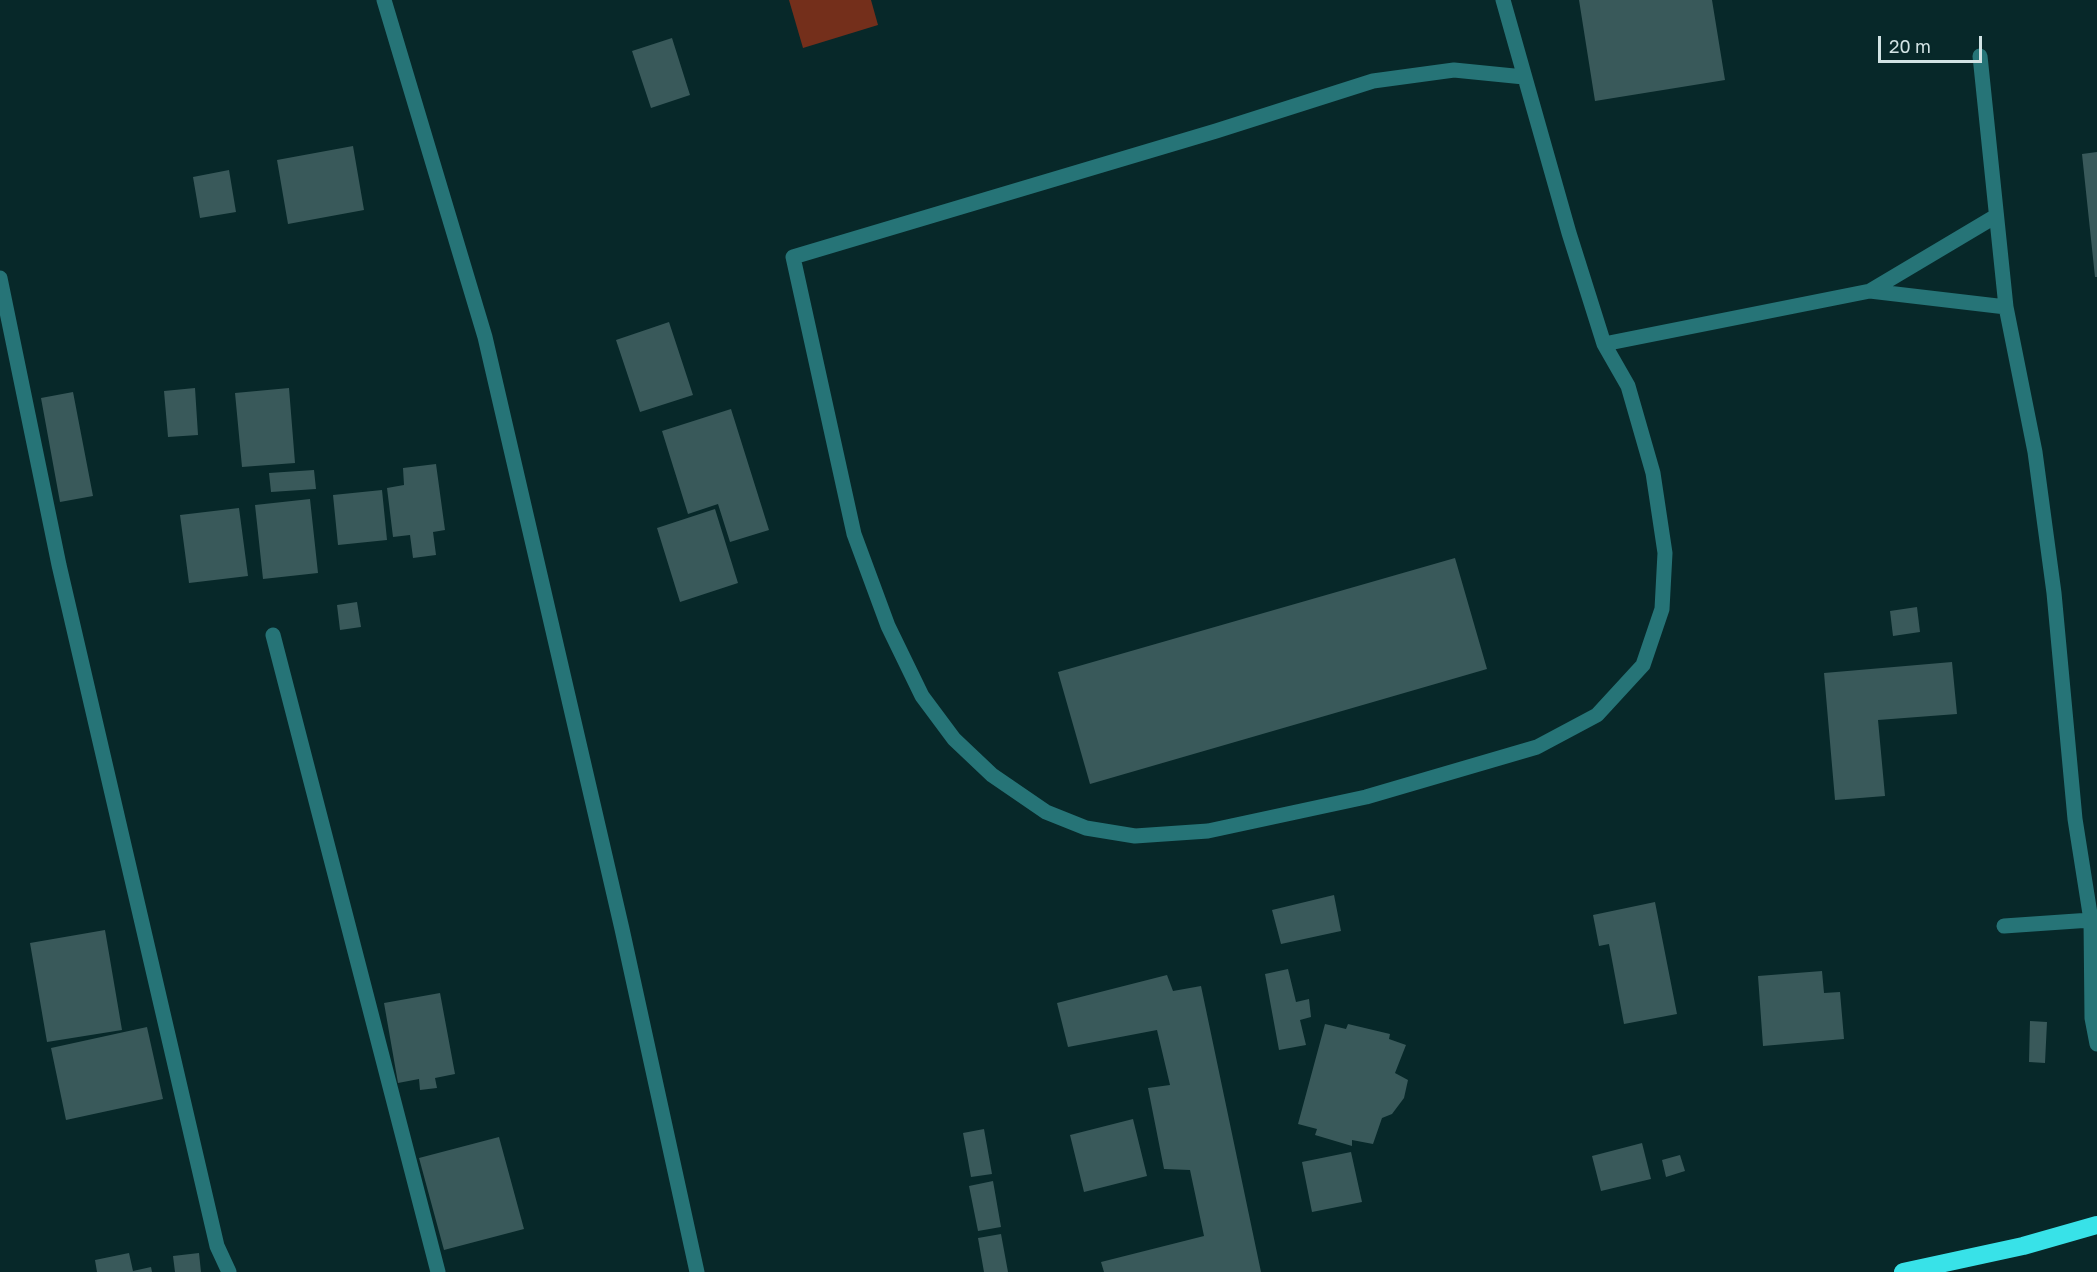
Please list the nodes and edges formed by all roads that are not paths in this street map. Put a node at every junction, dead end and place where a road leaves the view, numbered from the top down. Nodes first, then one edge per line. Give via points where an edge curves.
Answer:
1 (384, 0) edge
2 (1503, 0) edge
3 (1980, 56) dead end
4 (1524, 77) junction
5 (1996, 216) junction
6 (0, 278) edge
7 (1870, 291) junction
8 (2006, 307) junction
9 (1604, 344) junction
10 (273, 635) dead end
11 (2091, 920) junction
12 (2004, 926) dead end
13 (2097, 1044) edge
14 (2097, 1225) edge
15 (229, 1272) edge
16 (438, 1272) edge
17 (698, 1272) edge
18 (1903, 1272) edge

1 - 17 street via 485,337
2 - 4 street
3 - 5 street
4 - 9 street
4 - 9 street via 1454,70 1373,81 793,257 855,534 888,626 922,696 954,739 992,775 1047,812 1086,828 1135,836 1208,831 1366,798 1537,747 1597,715 1643,665 1662,609 1665,553 1653,473 1629,386
5 - 7 street
5 - 8 street
6 - 15 street via 62,576 216,1246
7 - 8 street
7 - 9 street
8 - 11 street via 2035,452 2054,593 2075,819
10 - 16 street
11 - 12 street
11 - 13 street via 2092,1018
14 - 18 highway

